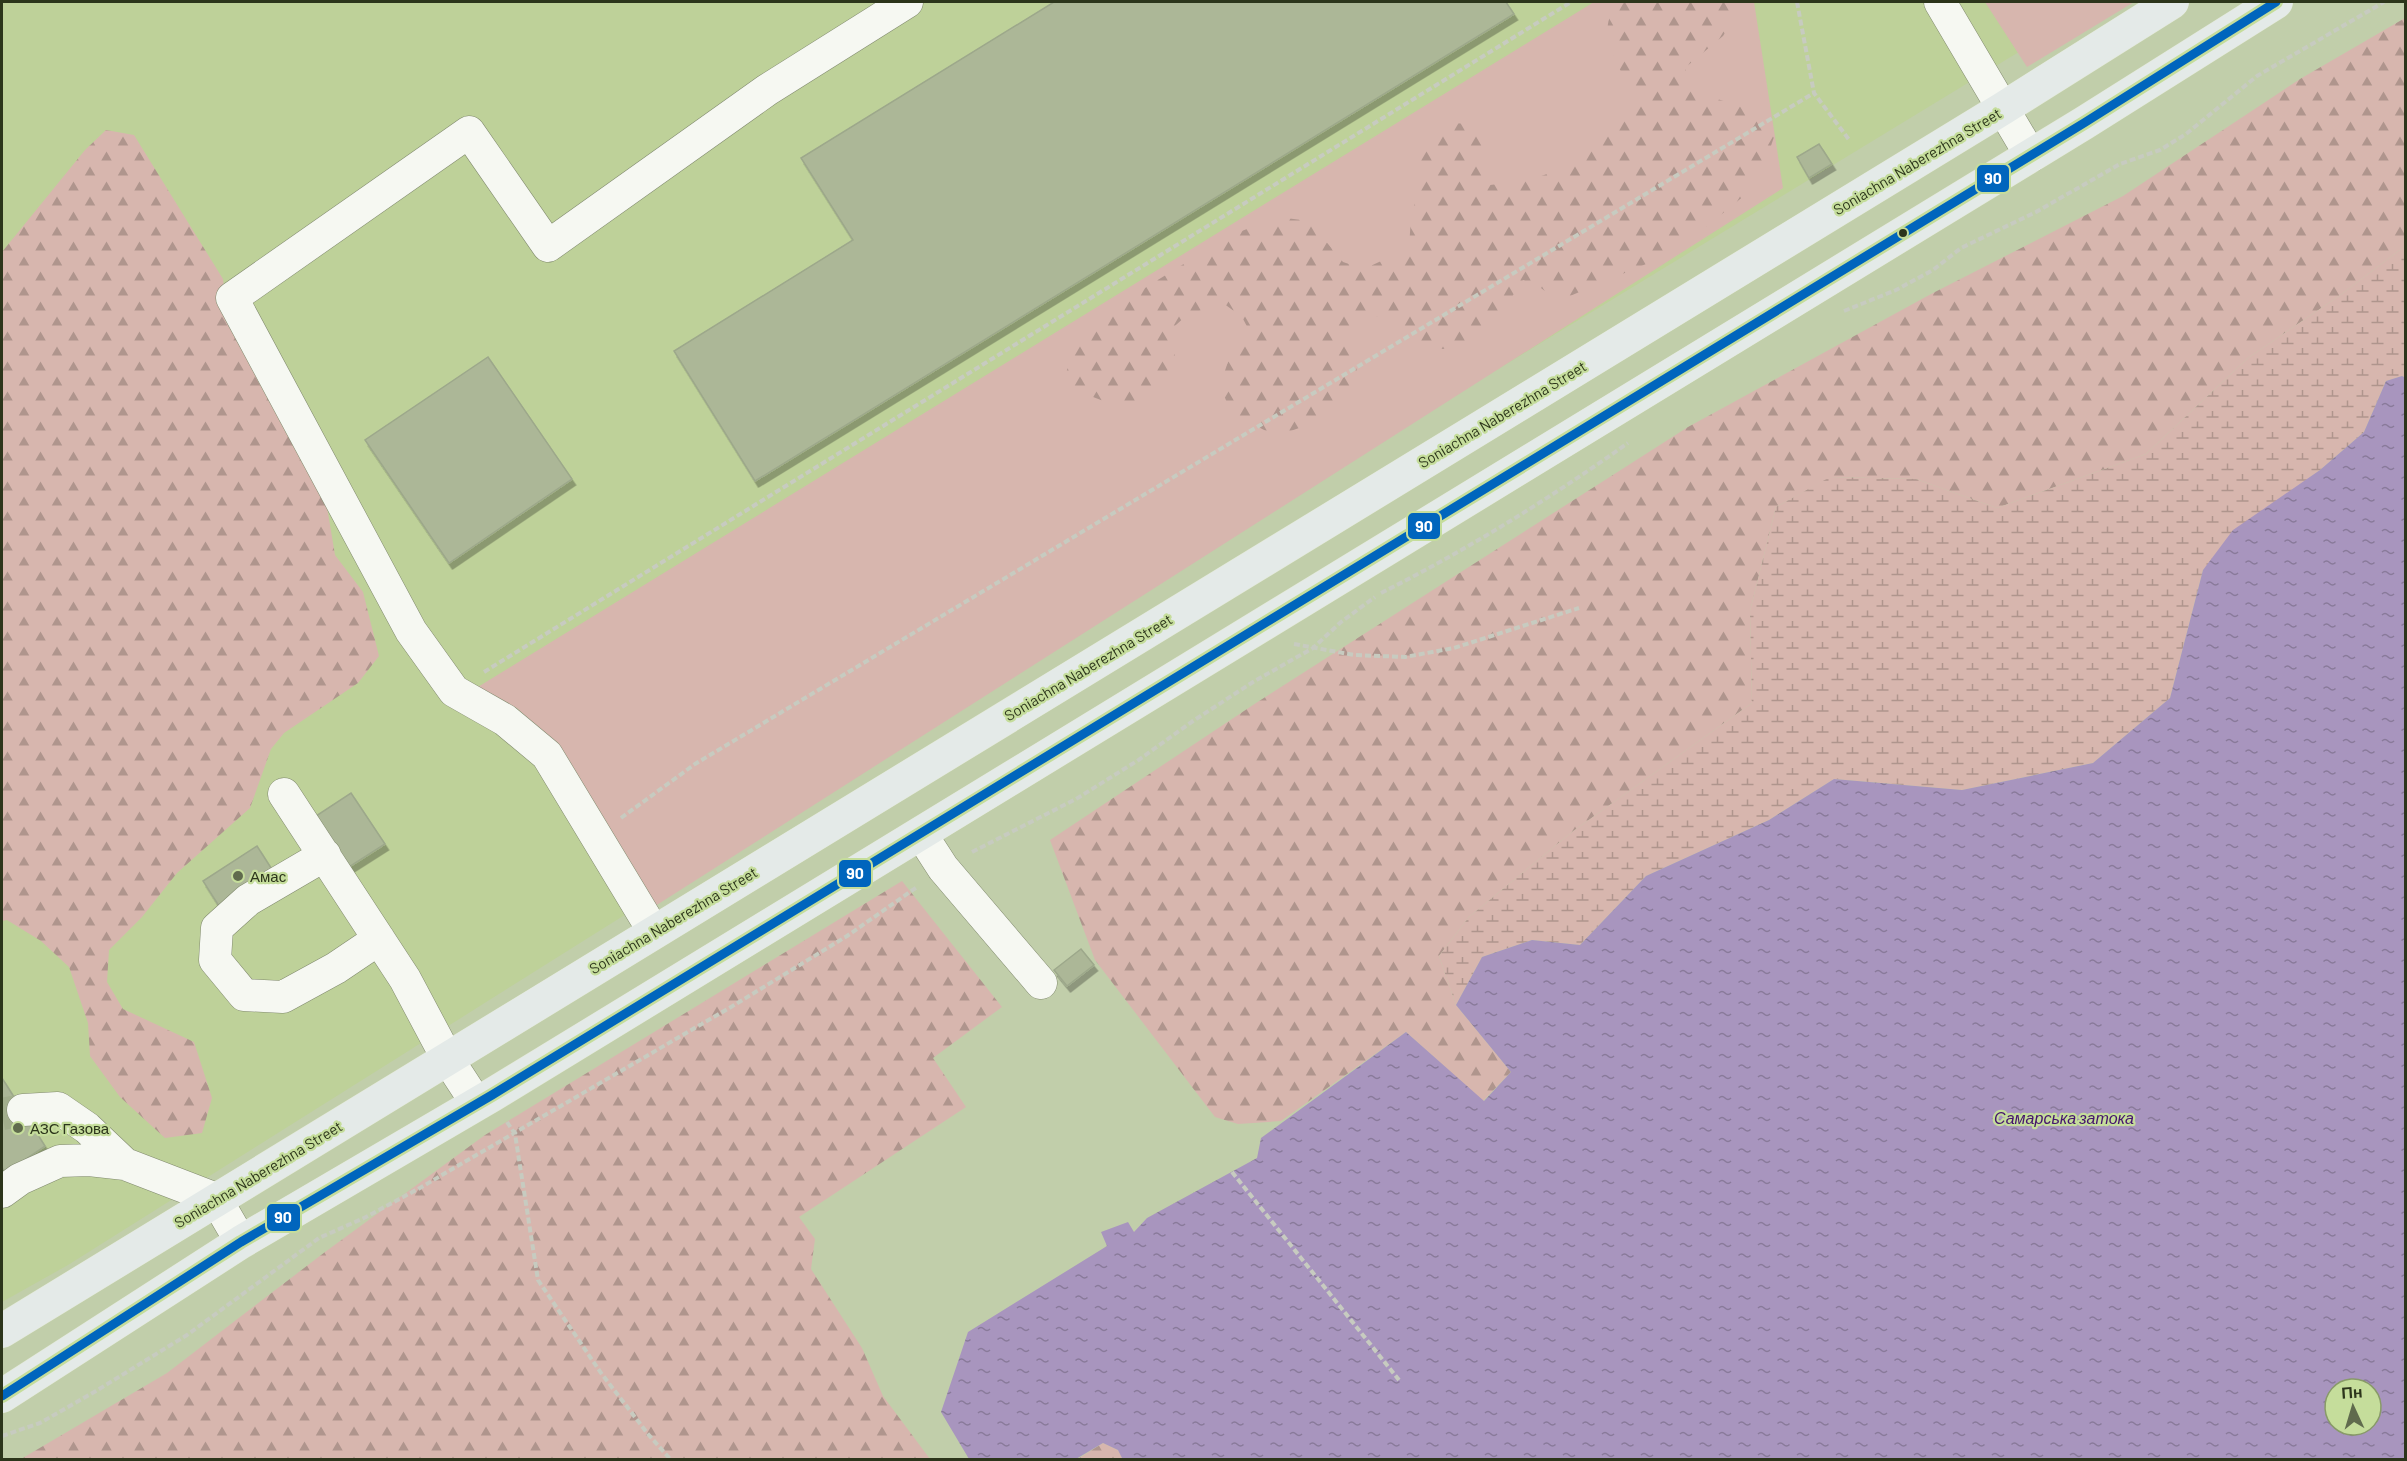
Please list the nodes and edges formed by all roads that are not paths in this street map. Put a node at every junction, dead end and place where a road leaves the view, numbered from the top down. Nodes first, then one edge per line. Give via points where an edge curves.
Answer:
1 (907, 2) edge
2 (1940, 2) edge
3 (2172, 2) edge
4 (2276, 2) edge
5 (2002, 109) junction
6 (2031, 156) junction
7 (284, 794) dead end
8 (921, 834) junction
9 (325, 855) junction
10 (654, 932) junction
11 (379, 939) junction
12 (1041, 983) dead end
13 (447, 1058) junction
14 (484, 1099) junction
15 (22, 1110) tunnel mouth
16 (125, 1164) junction
17 (2, 1192) edge
18 (216, 1199) junction
19 (241, 1242) junction
20 (2, 1331) edge
21 (2, 1396) edge

1 - 10 lane via 767,90 548,246 469,132 232,298 411,631 454,691 505,720 548,754
2 - 5 lane
3 - 5 main road, Soniachna Naberezhna Street
4 - 6 main road
5 - 6 lane
5 - 10 main road, Soniachna Naberezhna Street
6 - 8 main road
7 - 9 lane
8 - 12 lane via 943,868
8 - 14 main road
9 - 11 lane
9 - 11 lane via 248,900 217,928 215,960 244,995 283,997
10 - 13 main road, Soniachna Naberezhna Street
11 - 13 lane
13 - 14 lane
13 - 18 main road, Soniachna Naberezhna Street
14 - 19 main road
15 - 16 lane via 58,1108 87,1128
16 - 17 lane via 60,1161
16 - 18 lane
18 - 19 lane
18 - 20 main road, Soniachna Naberezhna Street
19 - 21 main road

